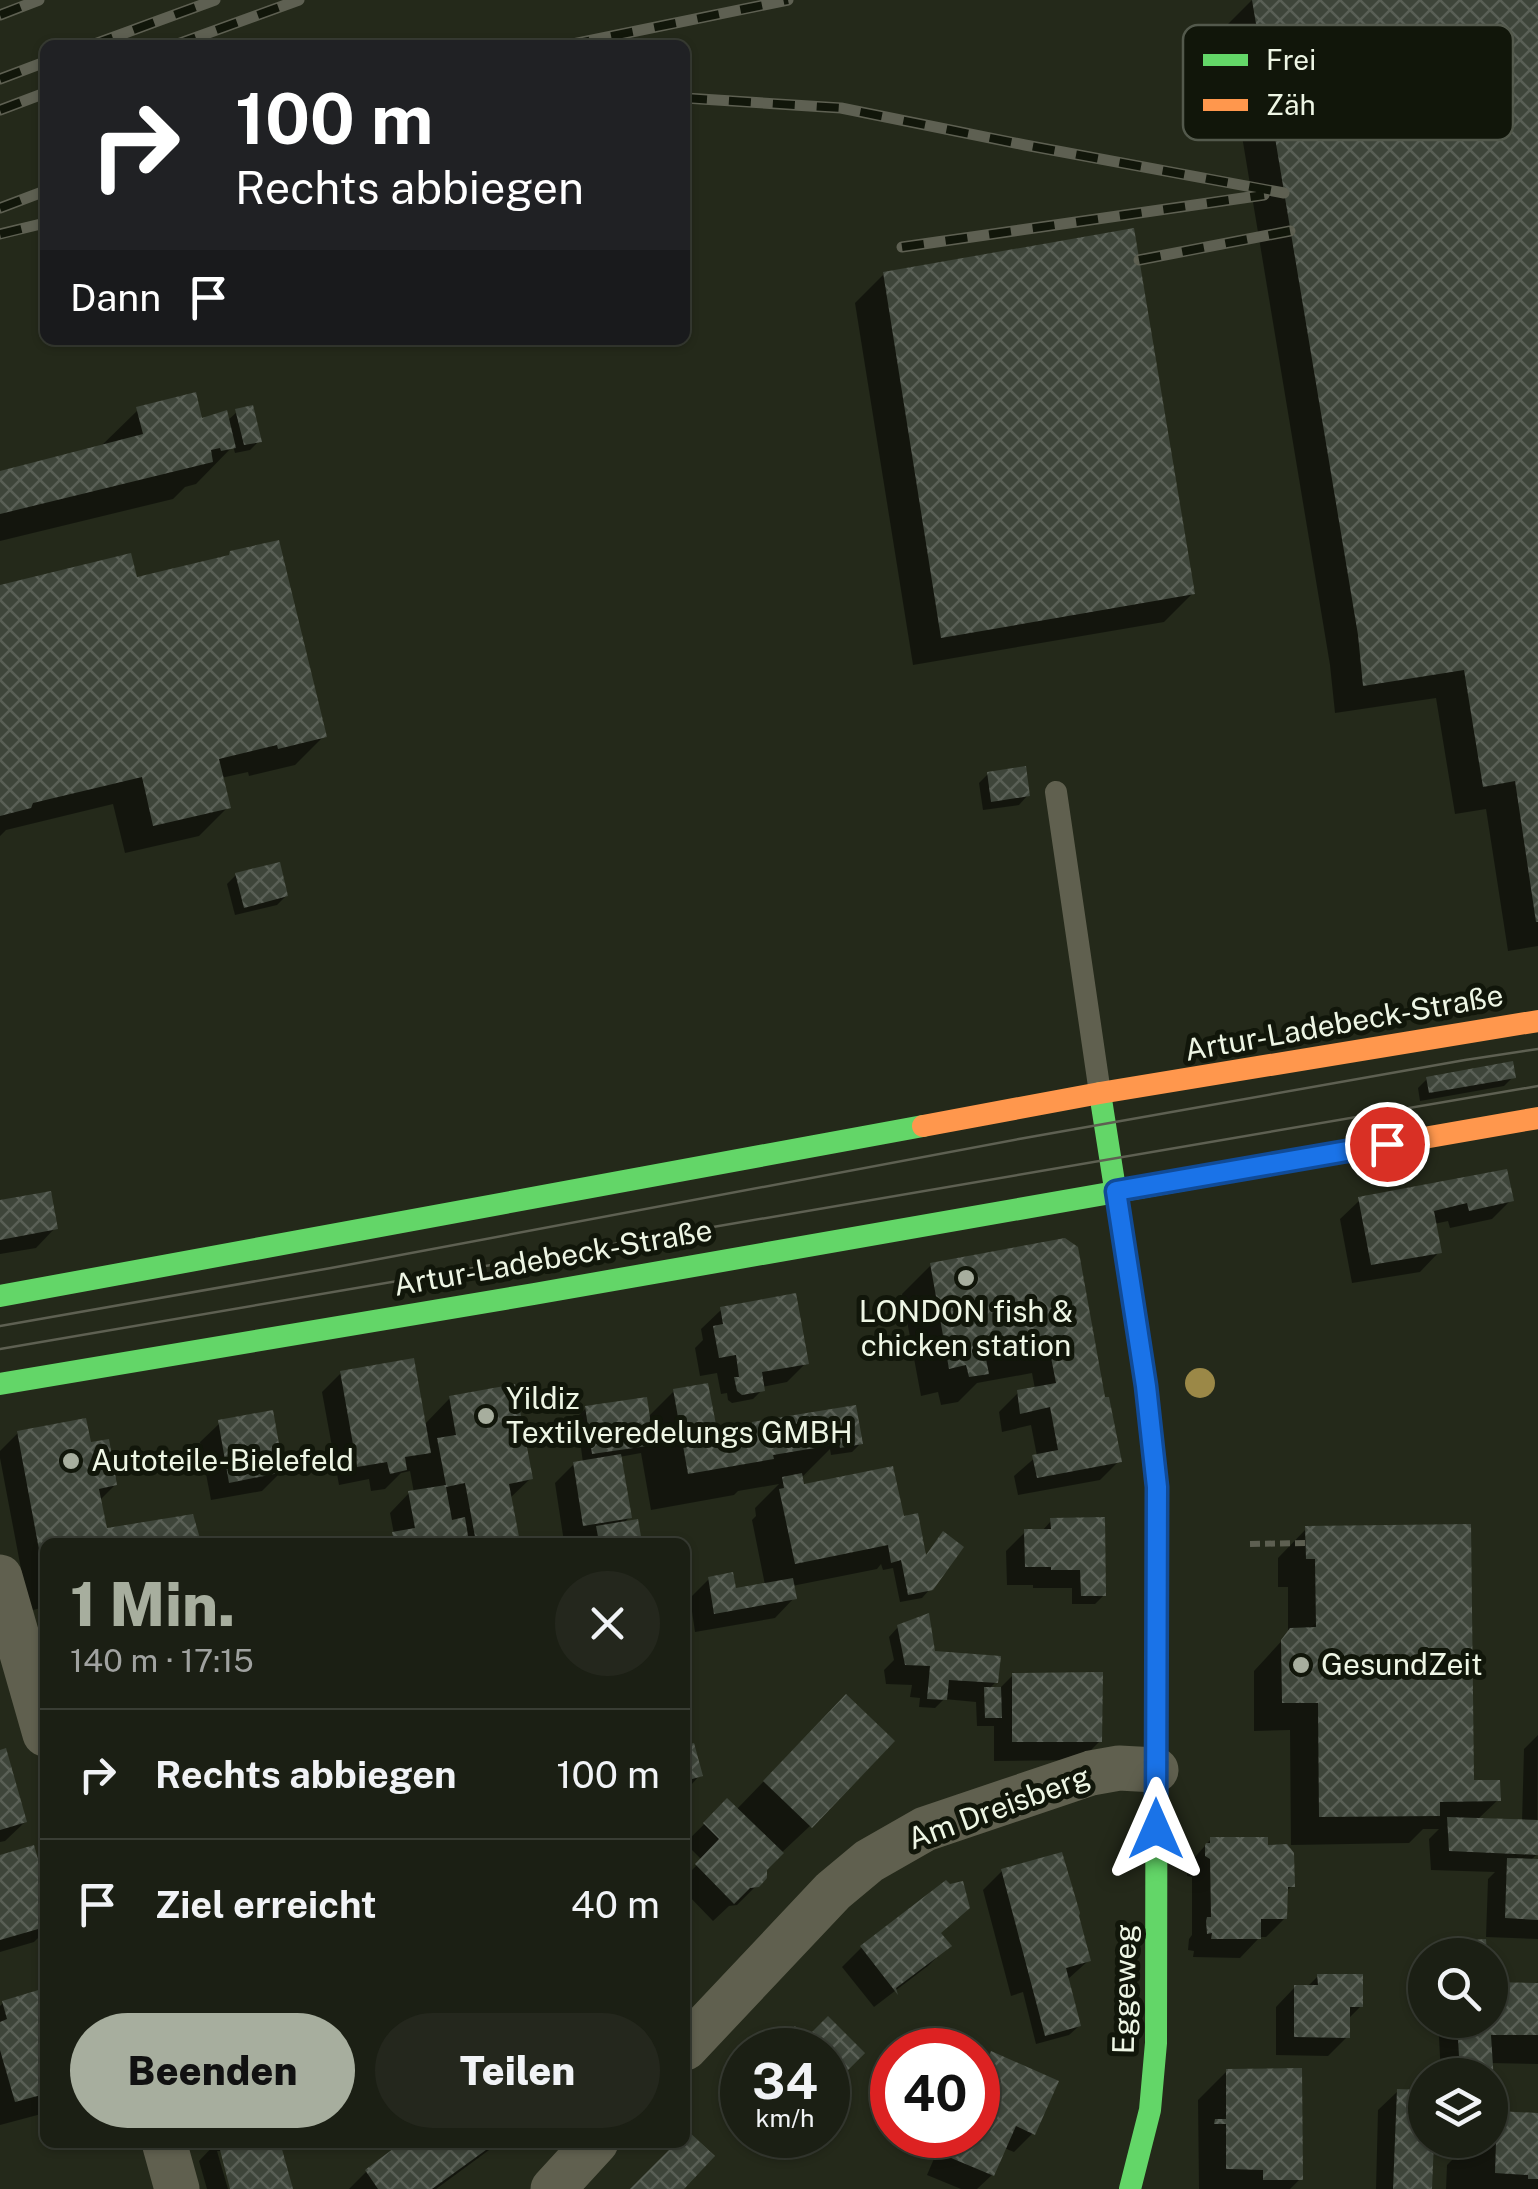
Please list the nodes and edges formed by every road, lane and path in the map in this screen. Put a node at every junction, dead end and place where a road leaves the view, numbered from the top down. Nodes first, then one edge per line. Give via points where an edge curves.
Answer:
1 (1056, 792) dead end
2 (1538, 1021) edge
3 (1100, 1093) junction
4 (1538, 1118) edge
5 (1116, 1191) junction
6 (0, 1296) edge
7 (0, 1384) edge
8 (1306, 1543) dead end
9 (1250, 1544) dead end
10 (0, 1578) edge
11 (40, 1717) edge
12 (1156, 1770) junction
13 (690, 2043) edge
14 (166, 2148) edge
15 (591, 2148) edge
16 (178, 2189) edge
17 (553, 2189) edge
18 (1130, 2189) edge

1 - 3 lane
2 - 3 street, Artur-Ladebeck-Straße
3 - 5 street
3 - 6 street, Artur-Ladebeck-Straße
4 - 5 street, Artur-Ladebeck-Straße
5 - 7 street, Artur-Ladebeck-Straße
5 - 12 street, Eggeweg via 1157,1487
8 - 9 path
10 - 11 street
12 - 13 street, Am Dreisberg via 1091,1773 924,1829 832,1891
12 - 18 street, Eggeweg via 1156,2042 1150,2110
14 - 16 street
15 - 17 street

